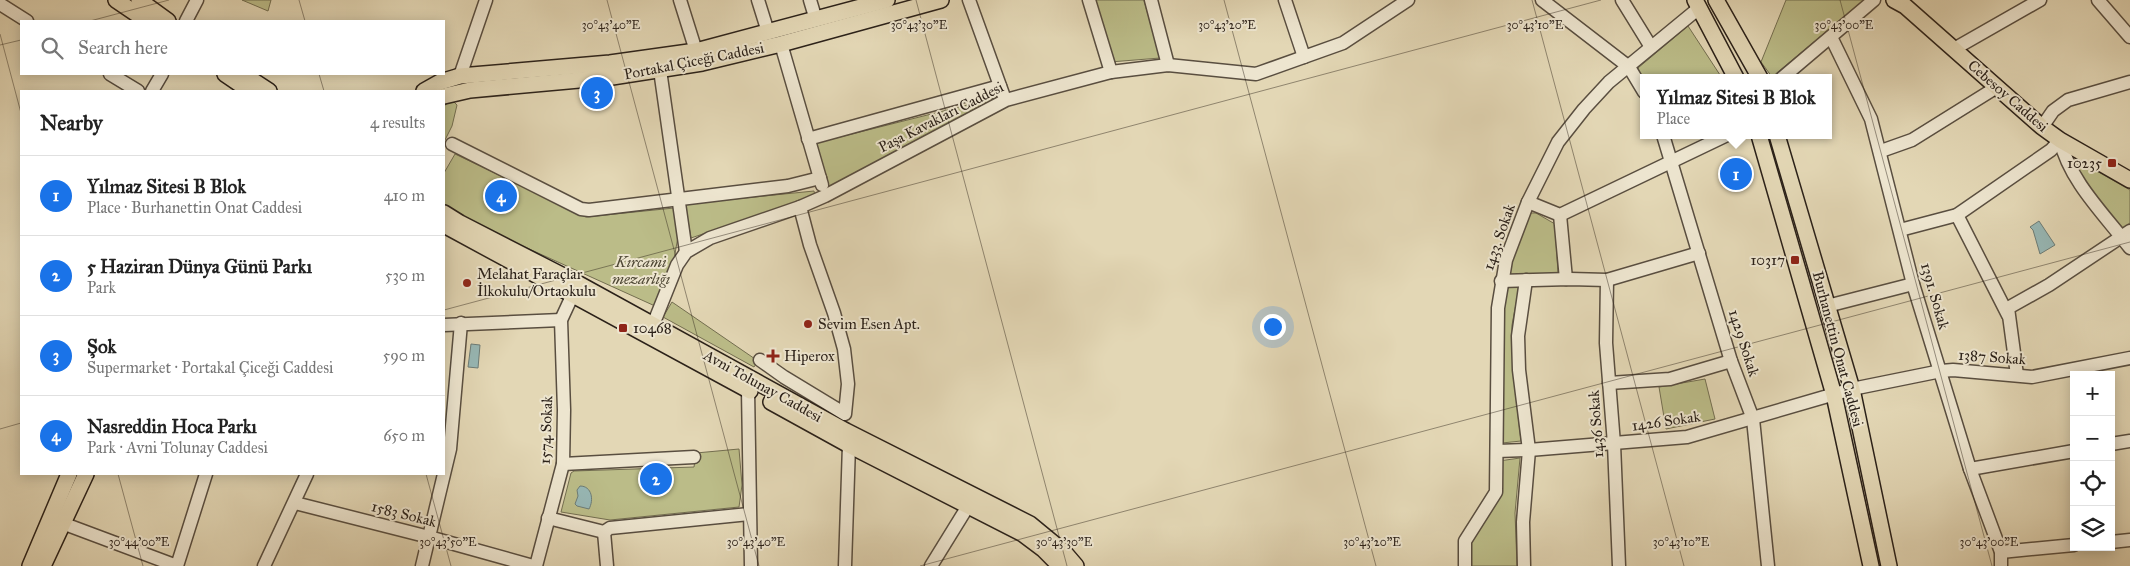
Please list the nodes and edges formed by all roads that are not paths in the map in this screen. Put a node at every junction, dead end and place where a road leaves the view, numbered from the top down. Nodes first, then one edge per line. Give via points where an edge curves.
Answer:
1 (116, 0) edge
2 (139, 0) edge
3 (197, 0) edge
4 (486, 0) edge
5 (680, 0) edge
6 (758, 0) edge
7 (810, 0) edge
8 (887, 0) edge
9 (940, 0) edge
10 (969, 0) edge
11 (1089, 0) edge
12 (1151, 0) edge
13 (1285, 0) edge
14 (1408, 0) edge
15 (1542, 0) edge
16 (1622, 0) edge
17 (1874, 0) edge
18 (1894, 0) edge
19 (2040, 0) edge
20 (2098, 0) edge
21 (1716, 1) edge
22 (0, 4) edge
23 (1697, 4) edge
24 (24, 20) edge
25 (146, 20) edge
26 (167, 20) edge
27 (187, 20) edge
28 (816, 20) junction
29 (768, 32) junction
30 (1831, 37) junction
31 (2130, 37) edge
32 (781, 44) junction
33 (1651, 47) junction
34 (1954, 49) junction
35 (696, 51) junction
36 (1304, 57) junction
37 (1168, 65) junction
38 (1629, 67) junction
39 (660, 70) junction
40 (1111, 72) junction
41 (1734, 74) edge
42 (1758, 74) edge
43 (1787, 74) edge
44 (112, 75) edge
45 (161, 75) edge
46 (226, 75) edge
47 (244, 75) edge
48 (460, 76) junction
49 (2130, 82) edge
50 (1640, 85) edge
51 (1000, 86) junction
52 (1997, 87) junction
53 (136, 90) edge
54 (153, 90) edge
55 (249, 90) edge
56 (267, 90) edge
57 (426, 90) edge
58 (445, 96) edge
59 (1006, 100) junction
60 (2042, 127) junction
61 (808, 139) junction
62 (1664, 139) edge
63 (1718, 139) edge
64 (1760, 139) edge
65 (1778, 139) edge
66 (2060, 140) junction
67 (452, 144) dead end
68 (1880, 151) junction
69 (1672, 160) junction
70 (820, 178) junction
71 (2130, 180) edge
72 (826, 196) junction
73 (679, 200) junction
74 (1528, 202) junction
75 (800, 207) junction
76 (445, 214) edge
77 (1560, 215) junction
78 (1957, 215) junction
79 (445, 227) edge
80 (1900, 230) junction
81 (2126, 234) edge
82 (2130, 248) edge
83 (686, 252) junction
84 (1699, 253) junction
85 (1566, 279) junction
86 (1526, 280) junction
87 (1607, 280) junction
88 (1501, 281) junction
89 (1913, 284) junction
90 (573, 294) junction
91 (1828, 306) junction
92 (2008, 315) junction
93 (561, 320) junction
94 (462, 323) junction
95 (445, 325) edge
96 (653, 325) junction
97 (2130, 358) edge
98 (760, 360) dead end
99 (1731, 361) junction
100 (1941, 371) junction
101 (2016, 375) junction
102 (1609, 383) junction
103 (1852, 389) junction
104 (748, 390) junction
105 (1834, 395) junction
106 (1753, 419) junction
107 (2130, 441) edge
108 (2115, 443) edge
109 (1614, 444) junction
110 (849, 445) junction
111 (1529, 450) junction
112 (1497, 451) junction
113 (2070, 452) edge
114 (694, 457) dead end
115 (563, 464) junction
116 (1970, 469) junction
117 (445, 470) edge
118 (69, 475) edge
119 (86, 475) edge
120 (206, 475) edge
121 (308, 475) edge
122 (444, 475) edge
123 (295, 503) junction
124 (968, 506) junction
125 (749, 514) junction
126 (548, 518) junction
127 (62, 523) junction
128 (604, 532) junction
129 (429, 536) junction
130 (2130, 540) edge
131 (2115, 542) edge
132 (2070, 545) edge
133 (2001, 552) junction
134 (30, 566) edge
135 (44, 566) edge
136 (177, 566) edge
137 (264, 566) edge
138 (422, 566) edge
139 (534, 566) edge
140 (607, 566) edge
141 (751, 566) edge
142 (845, 566) edge
143 (931, 566) edge
144 (1060, 566) edge
145 (1076, 566) edge
146 (1465, 566) edge
147 (1524, 566) edge
148 (1619, 566) edge
149 (1768, 566) edge
150 (1871, 566) edge
151 (1889, 566) edge
152 (2001, 566) edge

1 - 25 main road
2 - 26 main road
3 - 27 street
4 - 48 street
5 - 35 street
6 - 29 street
7 - 28 street
8 - 28 main road, Portakal Çiceği Caddesi
9 - 32 main road, Portakal Çiceği Caddesi
10 - 51 street
11 - 40 street
12 - 37 street
13 - 36 street
14 - 36 street, Paşa Kavakları Caddesi via 1352,38
15 - 38 street
16 - 33 street
17 - 30 street
18 - 34 main road, Cebesoy Caddesi
19 - 34 street
20 - 31 street
21 - 42 main road
22 - 24 street
23 - 33 street, 1433. Sokak
23 - 41 main road
28 - 29 main road, Portakal Çiceği Caddesi
29 - 35 main road, Portakal Çiceği Caddesi
30 - 43 street
30 - 68 street, 1391. Sokak via 1871,119
32 - 39 main road, Portakal Çiceği Caddesi
32 - 61 street
33 - 38 street, 1433. Sokak
34 - 52 main road, Cebesoy Caddesi
35 - 48 main road, Portakal Çiceği Caddesi via 610,63
36 - 37 street, Paşa Kavakları Caddesi via 1256,74
37 - 40 street, Paşa Kavakları Caddesi
38 - 50 street
38 - 74 street, 1433. Sokak via 1603,89 1558,142
39 - 58 main road, Portakal Çiceği Caddesi via 470,90
39 - 73 street
40 - 59 street, Paşa Kavakları Caddesi
44 - 53 street
45 - 54 street
46 - 55 main road
47 - 56 main road
48 - 57 main road, Portakal Çiceği Caddesi
49 - 60 street via 2068,100 2053,111
51 - 59 street
51 - 61 street
52 - 60 main road, Cebesoy Caddesi
52 - 68 street via 1912,140
59 - 72 street, Paşa Kavakları Caddesi
60 - 66 main road, Cebesoy Caddesi
61 - 70 street
62 - 69 street, 1429 Sokak
63 - 69 street
64 - 105 main road, Burhanettin Onat Caddesi
65 - 91 main road, Burhanettin Onat Caddesi
66 - 71 main road, Cebesoy Caddesi
66 - 78 street
66 - 81 street via 2064,156 2088,196
67 - 73 street via 581,209
68 - 80 street, 1391. Sokak
69 - 77 street
69 - 84 street, 1429 Sokak
70 - 72 street
70 - 73 street via 788,186
72 - 75 street, Paşa Kavakları Caddesi
73 - 83 street
74 - 77 street
74 - 88 street, 1433. Sokak via 1512,240
75 - 83 street, Paşa Kavakları Caddesi via 710,238
75 - 98 street via 844,349 848,384 845,414
76 - 96 main road, Avni Tolunay Caddesi
77 - 85 street
78 - 80 street
78 - 92 street
79 - 90 main road, Avni Tolunay Caddesi
80 - 89 street, 1391. Sokak
81 - 82 street
81 - 92 street via 2049,285 2012,305 2008,308
83 - 96 street, Paşa Kavakları Caddesi via 677,265
84 - 87 street
84 - 99 street, 1429 Sokak
85 - 86 street
85 - 87 street
86 - 88 street
86 - 111 street via 1518,336
87 - 102 street, 1436 Sokak
88 - 112 street, 1433. Sokak
89 - 91 street
89 - 100 street, 1391. Sokak
90 - 93 street, 1574 Sokak
90 - 104 main road, Avni Tolunay Caddesi
91 - 103 main road, Burhanettin Onat Caddesi
92 - 101 street
93 - 94 street
93 - 115 street, 1574 Sokak
94 - 95 street
94 - 117 street via 450,449
96 - 145 main road, Avni Tolunay Caddesi via 846,431 1030,524
97 - 101 street, 1387 Sokak via 2032,377
99 - 102 street via 1670,379
99 - 106 street, 1429 Sokak
100 - 101 street, 1387 Sokak
100 - 103 street, 1387 Sokak
100 - 116 street, 1391. Sokak
102 - 109 street, 1436 Sokak
103 - 105 street, 1387 Sokak
103 - 151 main road, Burhanettin Onat Caddesi
104 - 110 main road, Avni Tolunay Caddesi
104 - 125 street
105 - 106 street, 1426 Sokak
105 - 150 main road, Burhanettin Onat Caddesi
106 - 109 street, 1426 Sokak via 1687,437
106 - 149 street, 1429 Sokak
107 - 108 street
109 - 111 street, 1426 Sokak
109 - 148 street, 1436 Sokak
110 - 124 main road, Avni Tolunay Caddesi
110 - 142 street
111 - 112 street, 1426 Sokak
111 - 147 street via 1522,522
112 - 146 street, 1433. Sokak via 1496,492 1465,541
113 - 116 street
114 - 115 street
115 - 126 street, 1574 Sokak
116 - 133 street, 1391. Sokak
118 - 134 main road
119 - 127 main road
120 - 136 street
121 - 123 street
122 - 129 street
123 - 129 street, 1583 Sokak
123 - 137 street
124 - 143 street
124 - 144 main road, Avni Tolunay Caddesi via 1023,534
125 - 128 street via 610,528
125 - 141 street
126 - 128 street
126 - 139 street, 1574 Sokak
127 - 135 main road
127 - 136 street
128 - 140 street
129 - 138 street
129 - 139 street, 1583 Sokak
130 - 131 street
132 - 133 street
133 - 152 street, 1391. Sokak

